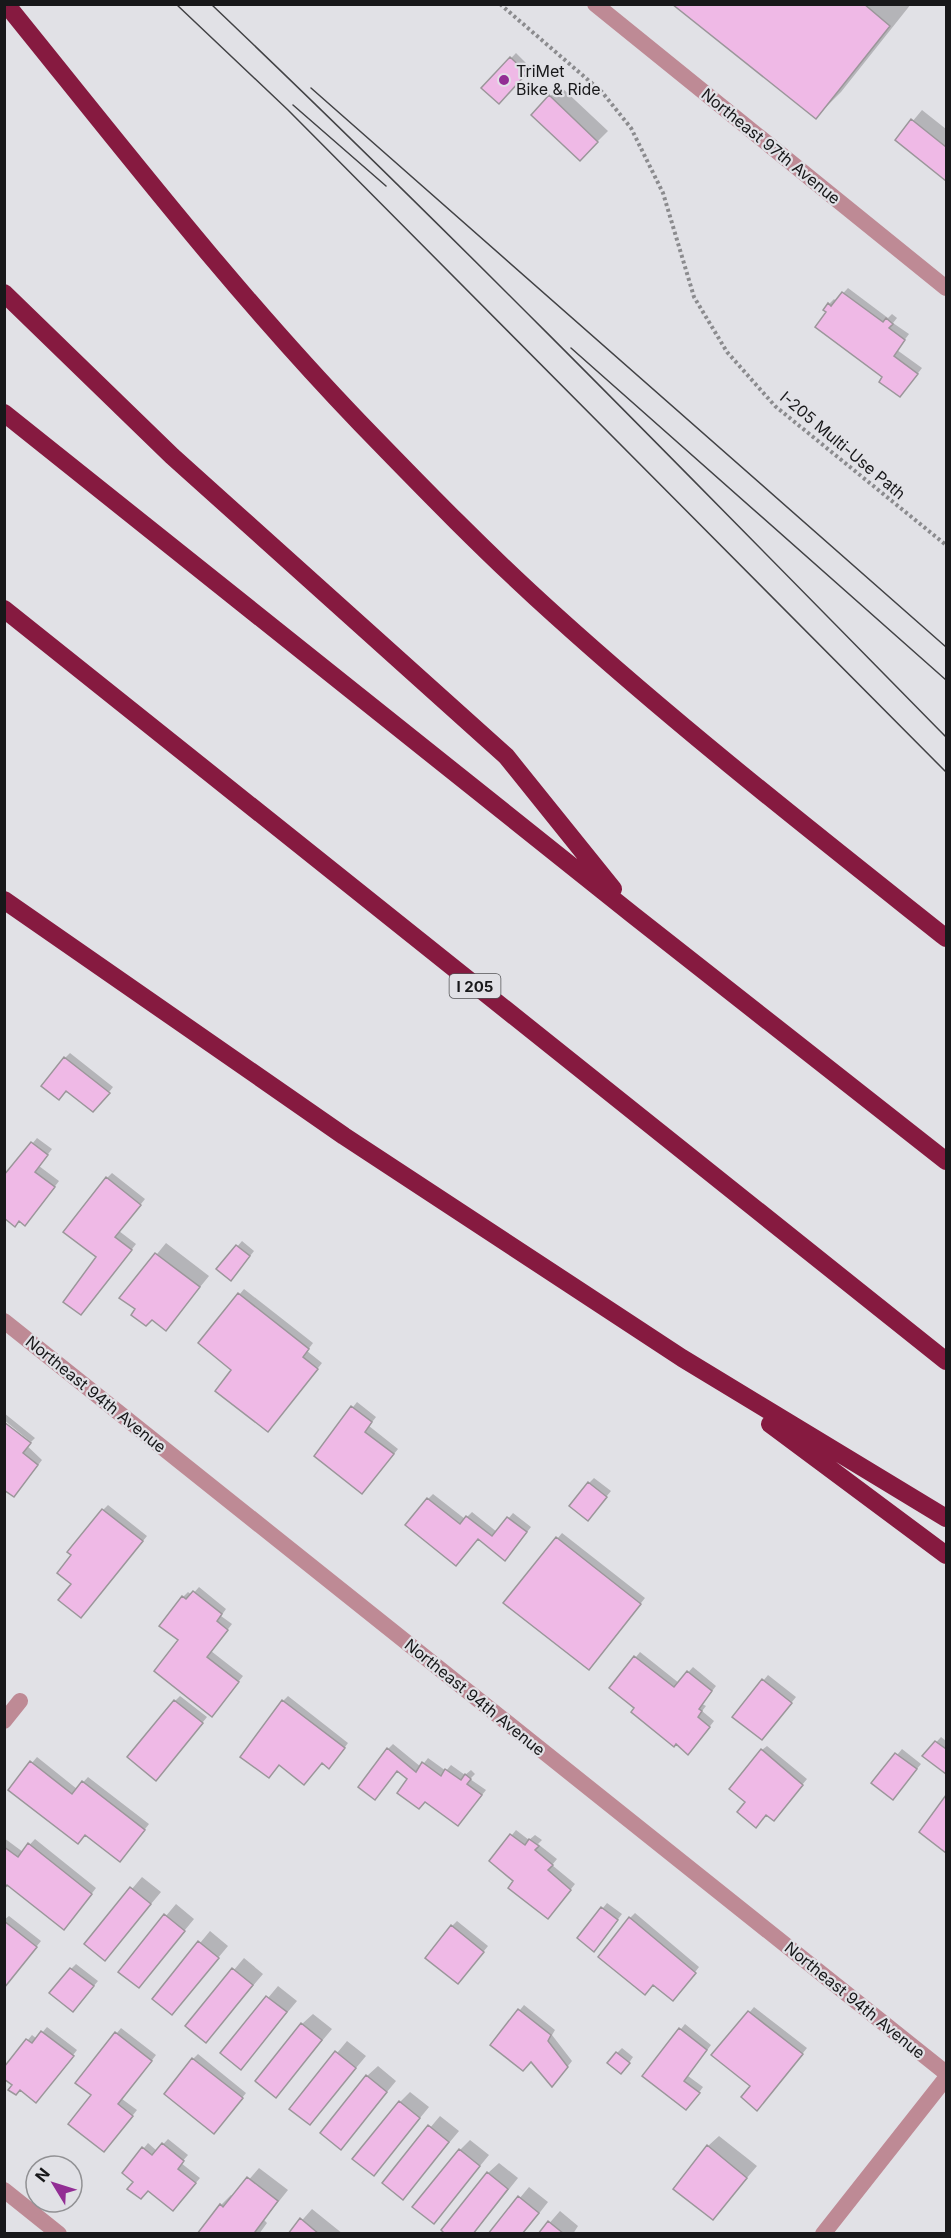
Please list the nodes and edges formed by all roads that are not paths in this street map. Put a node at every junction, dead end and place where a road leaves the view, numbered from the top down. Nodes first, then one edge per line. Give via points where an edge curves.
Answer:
1 (6, 4) edge
2 (595, 4) edge
3 (946, 288) edge
4 (4, 293) edge
5 (4, 413) edge
6 (4, 609) edge
7 (4, 900) edge
8 (633, 915) junction
9 (946, 938) edge
10 (946, 1161) edge
11 (4, 1321) edge
12 (682, 1358) junction
13 (946, 1361) edge
14 (946, 1518) edge
15 (946, 1555) edge
16 (20, 1701) dead end
17 (4, 1721) edge
18 (946, 2075) edge
19 (4, 2190) edge
20 (59, 2234) edge
21 (823, 2234) edge

1 - 9 highway via 263,316 357,420 451,515 555,615 659,704
2 - 3 street, Northeast 97th Avenue
4 - 8 highway via 172,456 506,756
5 - 8 highway
6 - 13 highway, I 205
7 - 12 highway via 344,1136
8 - 10 highway
11 - 18 street, Northeast 94th Avenue
12 - 14 highway
12 - 15 highway
16 - 17 street
18 - 21 street
19 - 20 street

